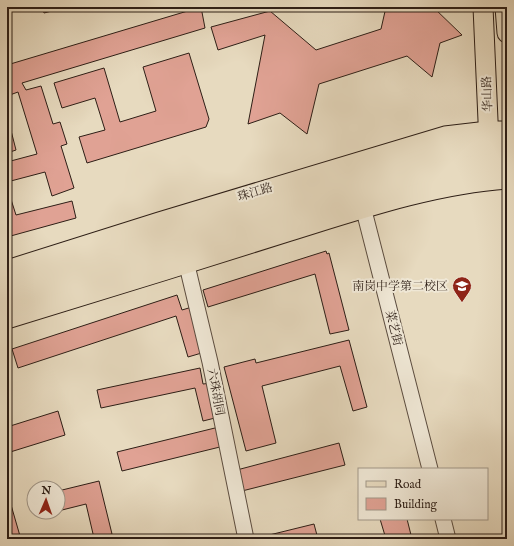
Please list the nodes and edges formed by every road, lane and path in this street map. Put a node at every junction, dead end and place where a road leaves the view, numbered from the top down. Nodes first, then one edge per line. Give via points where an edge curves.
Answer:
1 (483, 7) edge
2 (506, 7) edge
3 (507, 33) edge
4 (507, 131) edge
5 (497, 159) edge
6 (357, 186) junction
7 (184, 255) junction
8 (7, 270) edge
9 (7, 288) edge
10 (7, 302) edge
11 (7, 320) edge
12 (430, 468) edge
13 (443, 520) edge
14 (246, 539) edge
15 (448, 539) edge

1 - 5 main road, 华山路
2 - 3 main road
4 - 5 main road, 珠江路
5 - 6 main road, 珠江路 via 436,155
5 - 6 main road, 珠江路 via 435,190
6 - 7 main road, 珠江路
6 - 8 main road, 珠江路 via 159,222
6 - 9 main road, 珠江路 via 179,233
6 - 12 street, 菜艺街
7 - 10 main road, 珠江路
7 - 11 main road, 珠江路
7 - 14 street, 六珠胡同 via 210,362
13 - 15 street

